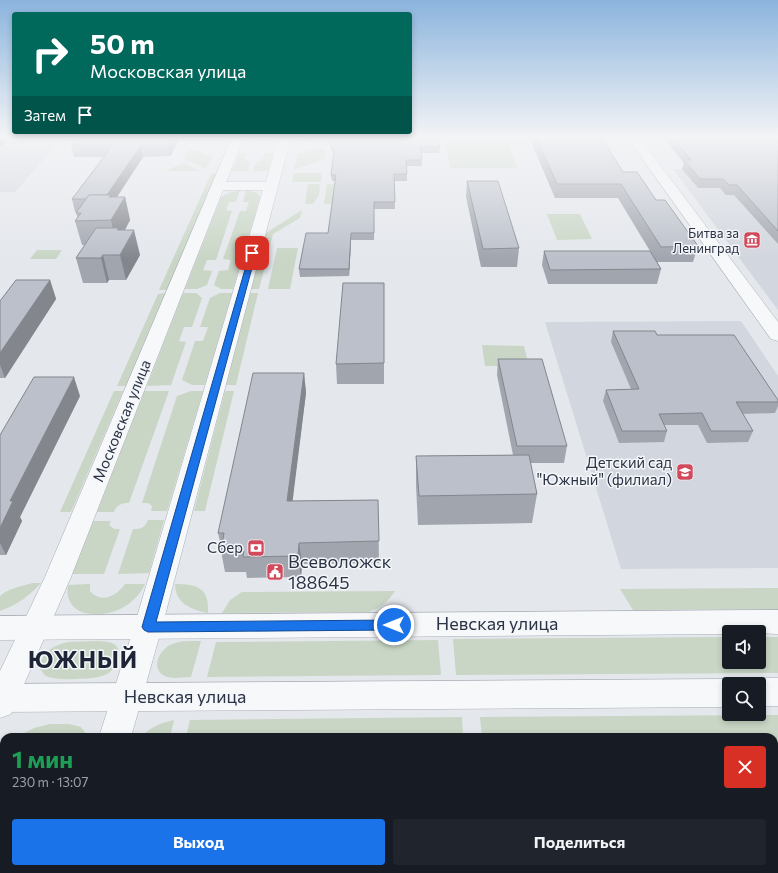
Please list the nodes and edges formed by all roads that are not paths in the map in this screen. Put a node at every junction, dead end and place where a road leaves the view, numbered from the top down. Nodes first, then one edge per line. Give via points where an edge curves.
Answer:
1 (221, 178) edge
2 (273, 178) edge
3 (663, 178) edge
4 (218, 186) junction
5 (271, 186) junction
6 (778, 335) edge
7 (778, 622) edge
8 (148, 627) junction
9 (0, 628) edge
10 (35, 628) junction
11 (766, 692) edge
12 (778, 692) edge
13 (722, 693) edge
14 (127, 697) junction
15 (1, 700) edge
16 (116, 733) edge

1 - 4 street, Московская улица
2 - 5 street
3 - 6 street
4 - 5 street
4 - 10 street, Московская улица
5 - 8 street
7 - 8 street, Невская улица
8 - 10 street, Невская улица
8 - 14 street
9 - 10 street, Невская улица
10 - 15 street, Московская улица
11 - 12 street
13 - 14 street, Невская улица
14 - 15 street, Невская улица
14 - 16 street

